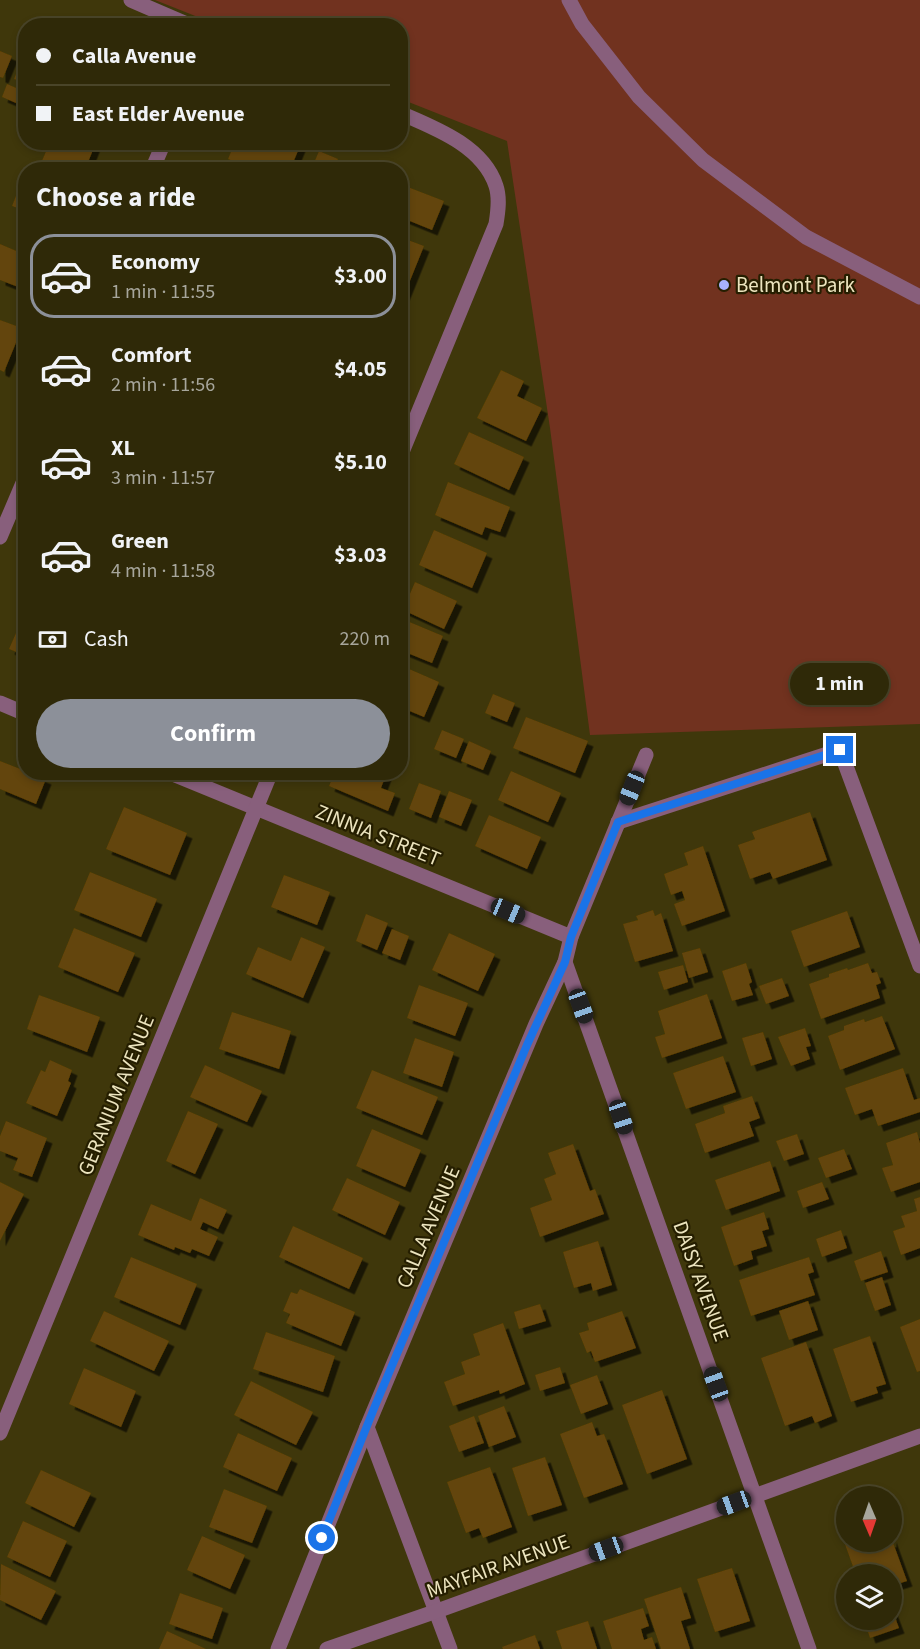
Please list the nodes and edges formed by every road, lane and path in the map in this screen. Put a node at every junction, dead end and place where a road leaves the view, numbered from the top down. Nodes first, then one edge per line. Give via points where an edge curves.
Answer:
1 (131, 0) edge
2 (569, 0) edge
3 (173, 18) edge
4 (408, 116) edge
5 (920, 297) edge
6 (408, 438) edge
7 (18, 495) edge
8 (0, 537) edge
9 (0, 703) edge
10 (18, 711) edge
11 (646, 754) dead end
12 (188, 780) edge
13 (268, 780) edge
14 (257, 808) junction
15 (618, 822) junction
16 (571, 937) junction
17 (565, 962) junction
18 (920, 966) edge
19 (367, 1427) junction
20 (0, 1433) edge
21 (920, 1436) edge
22 (755, 1495) junction
23 (437, 1611) junction
24 (278, 1649) edge
25 (327, 1649) edge
26 (450, 1649) edge
27 (809, 1649) edge

1 - 3 street
2 - 5 street via 582,24 639,97 703,160 806,237
4 - 6 street via 437,129 484,164 496,186 498,206 496,224
7 - 8 street
9 - 10 street
11 - 15 street, CALLA AVENUE
12 - 14 street, ZINNIA STREET
13 - 14 street, GERANIUM AVENUE
14 - 16 street, ZINNIA STREET
14 - 20 street, GERANIUM AVENUE
15 - 16 street, CALLA AVENUE
15 - 18 street via 840,750
16 - 17 street, CALLA AVENUE
17 - 19 street, CALLA AVENUE
17 - 22 street, DAISY AVENUE
19 - 23 street
19 - 24 street, CALLA AVENUE
21 - 22 street, MAYFAIR AVENUE
22 - 23 street, MAYFAIR AVENUE
22 - 27 street, DAISY AVENUE
23 - 25 street, MAYFAIR AVENUE
23 - 26 street

